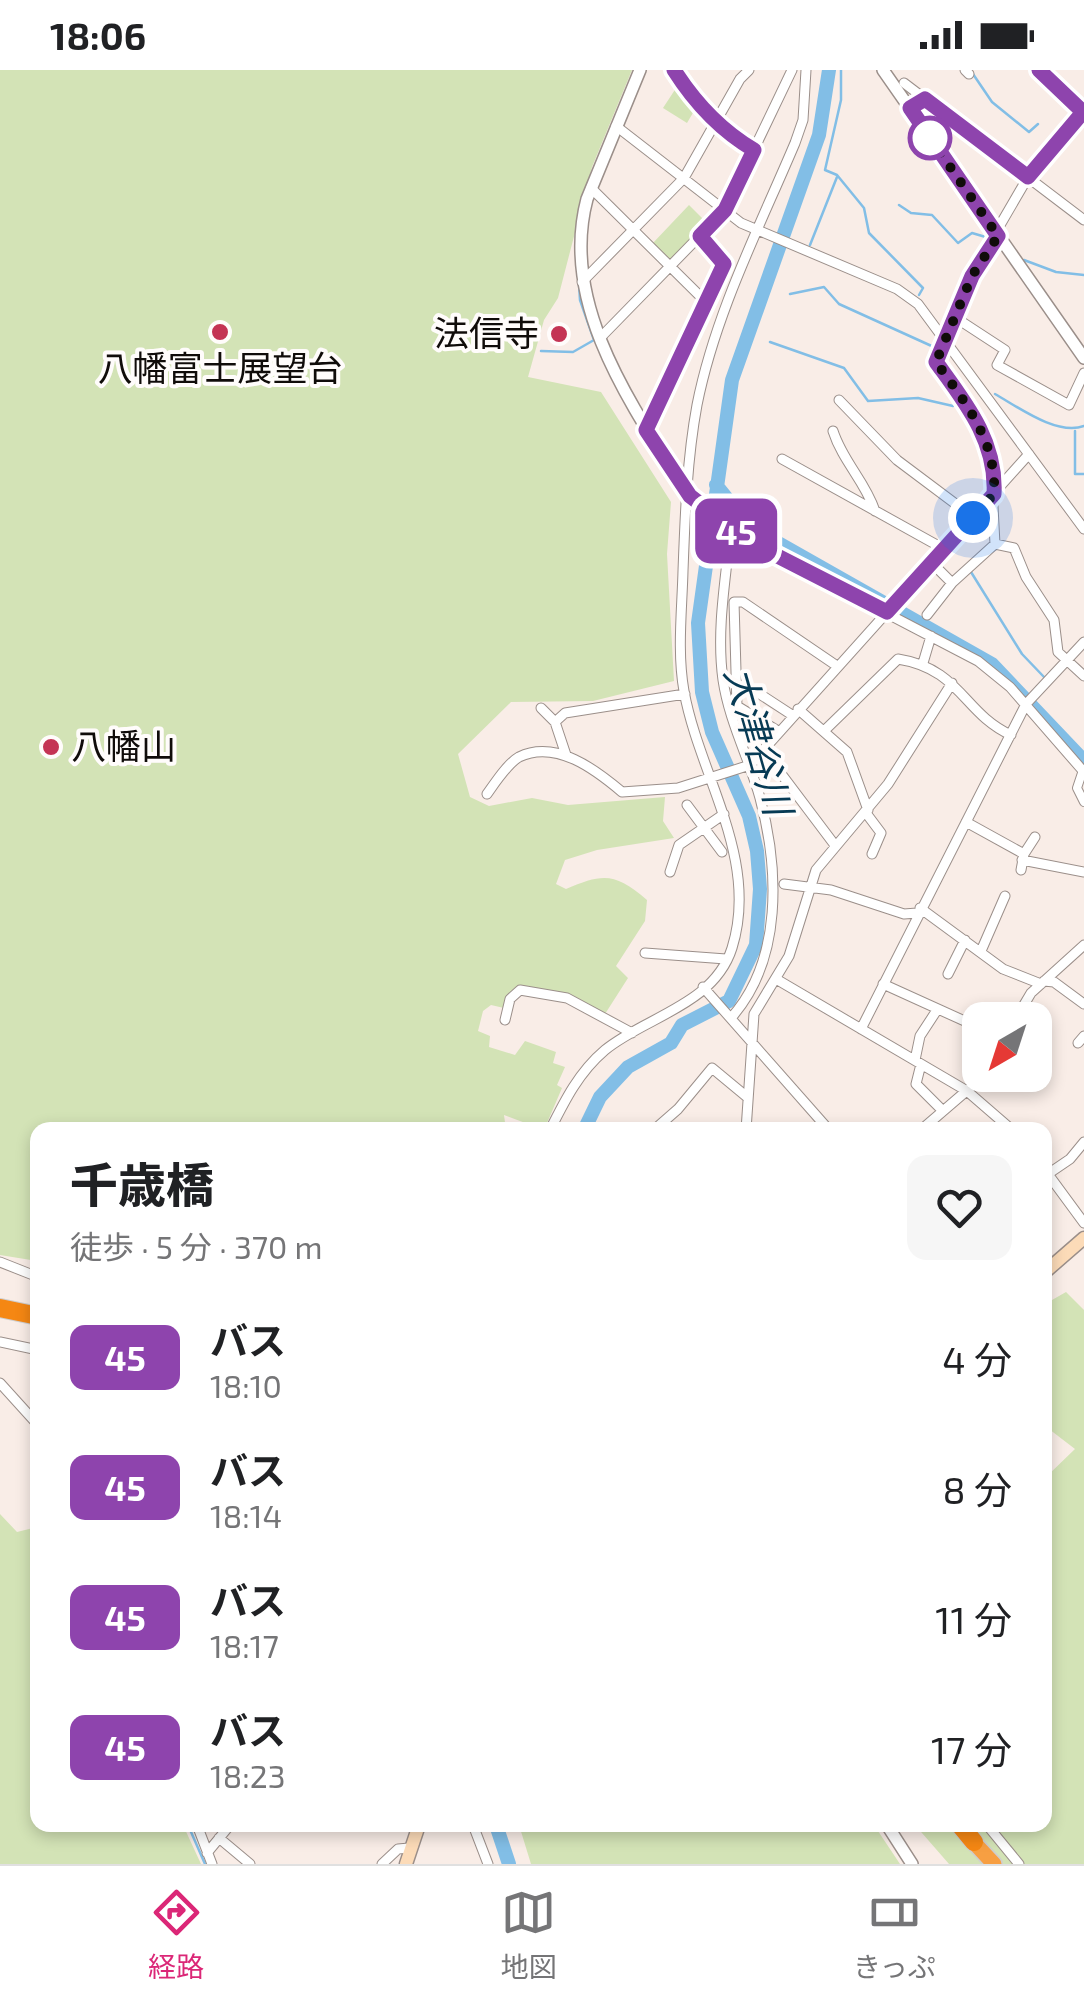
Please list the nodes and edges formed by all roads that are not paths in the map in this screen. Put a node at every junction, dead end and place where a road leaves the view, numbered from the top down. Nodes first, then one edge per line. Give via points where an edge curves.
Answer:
1 (640, 70) edge
2 (674, 70) edge
3 (749, 70) edge
4 (792, 70) edge
5 (806, 70) edge
6 (883, 70) edge
7 (1039, 70) edge
8 (736, 74) edge
9 (904, 83) dead end
10 (925, 99) junction
11 (910, 108) junction
12 (1084, 112) edge
13 (717, 122) junction
14 (616, 126) junction
15 (754, 150) junction
16 (1028, 177) junction
17 (684, 178) junction
18 (591, 188) junction
19 (725, 210) junction
20 (1084, 220) edge
21 (633, 230) junction
22 (758, 232) junction
23 (997, 234) junction
24 (700, 236) junction
25 (670, 266) junction
26 (582, 282) junction
27 (706, 302) junction
28 (956, 318) junction
29 (948, 335) junction
30 (602, 336) junction
31 (1084, 358) edge
32 (1084, 374) edge
33 (839, 400) dead end
34 (646, 430) junction
35 (833, 432) dead end
36 (1029, 454) junction
37 (782, 459) dead end
38 (688, 494) junction
39 (994, 494) junction
40 (874, 511) junction
41 (973, 518) junction
42 (730, 526) junction
43 (1084, 529) edge
44 (994, 544) junction
45 (944, 550) junction
46 (932, 563) junction
47 (952, 583) junction
48 (890, 609) junction
49 (926, 615) dead end
50 (931, 636) junction
51 (1084, 642) edge
52 (1065, 662) junction
53 (923, 663) junction
54 (837, 666) junction
55 (1084, 676) edge
56 (952, 683) junction
57 (750, 688) dead end
58 (685, 694) junction
59 (1028, 702) junction
60 (541, 708) dead end
61 (795, 712) junction
62 (556, 722) junction
63 (825, 730) junction
64 (778, 731) junction
65 (1011, 735) junction
66 (758, 752) junction
67 (566, 755) junction
68 (749, 766) junction
69 (1084, 770) edge
70 (712, 778) junction
71 (486, 794) dead end
72 (1084, 802) edge
73 (687, 805) dead end
74 (867, 811) junction
75 (724, 814) junction
76 (966, 822) junction
77 (705, 826) junction
78 (1035, 837) dead end
79 (834, 844) junction
80 (722, 852) dead end
81 (872, 854) dead end
82 (1022, 861) junction
83 (670, 872) dead end
84 (1084, 872) edge
85 (784, 884) dead end
86 (808, 891) junction
87 (1005, 896) dead end
88 (918, 910) junction
89 (965, 940) junction
90 (1084, 945) edge
91 (980, 951) junction
92 (645, 953) dead end
93 (726, 959) junction
94 (948, 974) dead end
95 (776, 979) junction
96 (1043, 982) junction
97 (883, 984) junction
98 (702, 987) junction
99 (1028, 1002) edge
100 (1084, 1004) edge
101 (937, 1010) junction
102 (730, 1016) junction
103 (505, 1020) dead end
104 (962, 1020) edge
105 (860, 1028) junction
106 (632, 1033) junction
107 (750, 1039) junction
108 (918, 1062) junction
109 (962, 1088) edge
110 (966, 1092) edge
111 (968, 1092) edge
112 (747, 1097) junction
113 (941, 1109) junction
114 (929, 1120) edge
115 (554, 1122) edge
116 (663, 1122) edge
117 (746, 1122) edge
118 (822, 1122) edge
119 (1003, 1122) edge
120 (1084, 1142) edge
121 (1052, 1169) edge
122 (1052, 1182) edge
123 (1084, 1224) edge
124 (1084, 1238) edge
125 (0, 1262) edge
126 (1052, 1266) edge
127 (30, 1274) edge
128 (0, 1308) edge
129 (30, 1314) edge
130 (0, 1342) edge
131 (30, 1348) edge
132 (0, 1384) edge
133 (30, 1416) edge
134 (199, 1832) edge
135 (224, 1832) edge
136 (416, 1832) edge
137 (477, 1832) edge
138 (891, 1832) edge
139 (966, 1832) edge
140 (993, 1832) edge
141 (219, 1838) junction
142 (974, 1842) joint
143 (409, 1848) junction
144 (207, 1853) junction
145 (212, 1864) edge
146 (250, 1864) edge
147 (382, 1864) edge
148 (406, 1864) edge
149 (488, 1864) edge
150 (912, 1864) edge
151 (994, 1864) edge
152 (1019, 1864) edge

1 - 14 street
2 - 13 street
3 - 8 street
4 - 15 street
5 - 22 street via 802,120
6 - 11 street
7 - 12 street
8 - 13 street
9 - 10 street
10 - 11 street
10 - 16 street
11 - 23 street
12 - 16 street
13 - 15 street
13 - 17 street
14 - 17 street
14 - 18 street
15 - 19 street
16 - 20 street
16 - 23 street
17 - 19 street
17 - 21 street
18 - 21 street
18 - 26 street via 581,221
19 - 22 street
19 - 24 street
21 - 25 street
21 - 26 street
22 - 29 street via 897,290
22 - 38 street via 705,373
23 - 28 street
23 - 31 street
24 - 25 street
24 - 27 street via 724,264
25 - 27 street
25 - 30 street
26 - 30 street
27 - 34 street
28 - 29 street
28 - 32 street via 1005,350 997,365 1069,405
29 - 36 street
29 - 39 street via 936,362 982,430
30 - 34 street
33 - 41 street via 897,460
34 - 38 street
35 - 40 street via 867,486
36 - 39 street
36 - 43 street
37 - 40 street
38 - 42 street
38 - 58 street via 680,650
39 - 41 street
39 - 44 street
40 - 45 street
41 - 45 street
42 - 48 street via 748,541
42 - 68 street via 720,647
44 - 47 street
44 - 52 street via 1019,553 1054,620
45 - 46 street
46 - 47 street
46 - 48 street
47 - 49 street
48 - 50 street
48 - 54 street
50 - 53 street
50 - 59 street
51 - 52 street
52 - 55 street
52 - 59 street
53 - 56 street
53 - 63 street via 898,659
54 - 61 street
54 - 64 street via 734,602 737,706
56 - 65 street
56 - 74 street
57 - 61 street
58 - 62 street via 565,713
58 - 70 street
59 - 65 street
59 - 69 street
60 - 62 street
61 - 63 street
61 - 64 street
62 - 67 street
63 - 74 street via 847,752
64 - 66 street
65 - 76 street
66 - 68 street
66 - 79 street
67 - 70 street via 622,792
67 - 71 street via 516,758
68 - 70 street
68 - 102 street via 768,841 771,917 758,976
69 - 72 street via 1077,788
70 - 75 street
73 - 77 street
74 - 79 street
74 - 81 street via 880,833
75 - 77 street
75 - 93 street via 737,877 735,934
76 - 82 street
76 - 88 street
77 - 80 street
77 - 83 street via 679,846
78 - 82 street
79 - 86 street
82 - 84 street
85 - 86 street
86 - 88 street via 831,890 904,914
86 - 95 street
87 - 91 street
88 - 89 street
88 - 97 street
89 - 91 street
89 - 94 street
90 - 96 street
91 - 96 street via 1021,978
92 - 93 street
93 - 98 street
95 - 105 street
95 - 107 street via 759,1002
96 - 99 street
96 - 100 street via 1054,982
97 - 101 street
97 - 105 street
98 - 102 street
98 - 106 street
101 - 104 street
101 - 108 street via 920,1036
102 - 107 street
103 - 106 street via 520,990 567,998
105 - 108 street
106 - 115 street via 580,1076
107 - 112 street
107 - 118 street
108 - 109 street
108 - 113 street via 916,1084
110 - 113 street
111 - 119 street
112 - 116 street via 712,1068
112 - 117 street
113 - 114 street
120 - 121 street
122 - 123 street
124 - 126 main road
125 - 127 street
128 - 129 highway
130 - 131 street
132 - 133 street
134 - 144 street
135 - 141 street
136 - 143 main road
137 - 149 street
138 - 150 street
139 - 142 highway
140 - 152 street
141 - 144 street
141 - 146 street
142 - 151 highway
143 - 147 street
143 - 148 main road
144 - 145 street

